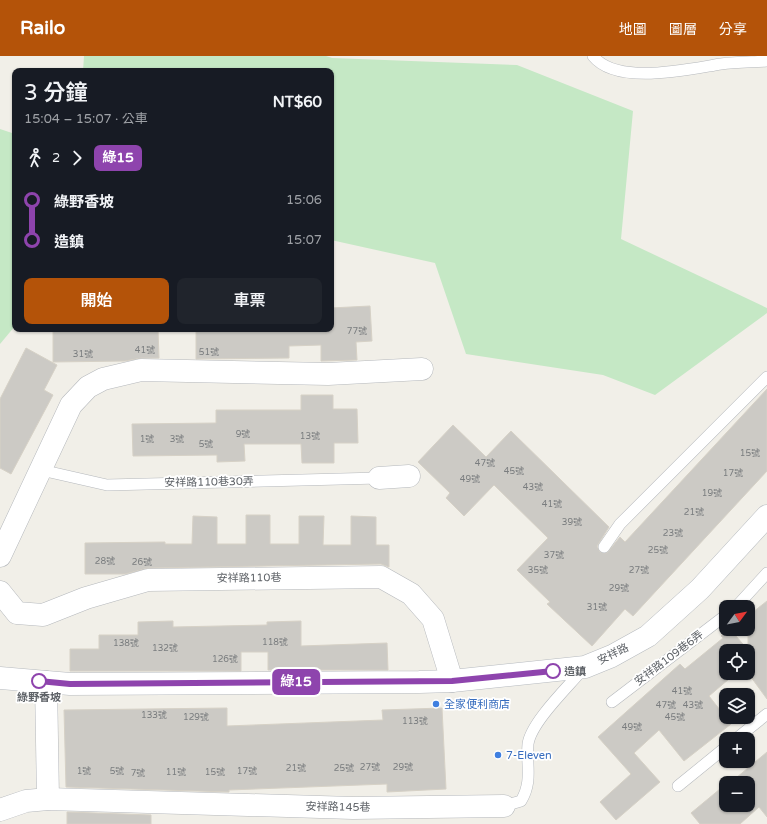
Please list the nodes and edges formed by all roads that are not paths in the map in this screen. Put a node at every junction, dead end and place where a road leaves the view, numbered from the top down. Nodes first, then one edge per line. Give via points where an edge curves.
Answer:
1 (593, 56) edge
2 (767, 61) edge
3 (422, 369) dead end
4 (767, 377) edge
5 (41, 470) junction
6 (409, 476) dead end
7 (379, 478) joint
8 (767, 516) edge
9 (604, 547) dead end
10 (0, 556) edge
11 (767, 574) edge
12 (0, 592) edge
13 (743, 600) edge
14 (719, 620) edge
15 (585, 667) junction
16 (0, 678) edge
17 (452, 681) junction
18 (46, 682) junction
19 (612, 702) dead end
20 (767, 714) edge
21 (745, 732) edge
22 (719, 753) edge
23 (678, 786) dead end
24 (48, 799) junction
25 (504, 806) joint
26 (0, 810) edge

1 - 2 lane via 607,67 630,72 672,73 722,64
3 - 5 street via 328,374 141,370 103,379 88,387 71,405
4 - 9 lane via 620,524
5 - 7 lane, 安祥路110巷30弄 via 107,485
5 - 10 street
6 - 7 street
8 - 15 street, 安祥路 via 700,589 648,636 612,656
11 - 13 lane
12 - 17 street, 安祥路110巷 via 17,613 43,615 86,598 148,580 381,577 411,594 433,619
14 - 19 lane, 安祥路109巷6弄
15 - 17 street, 安祥路
15 - 25 lane, 安祥路145巷 via 536,726 528,743 528,789 521,801
16 - 18 street, 安祥路
17 - 18 street, 安祥路 via 85,684
18 - 24 street
20 - 21 lane
22 - 23 lane
24 - 25 street, 安祥路145巷 via 353,808
24 - 26 street, 安祥路145巷 via 26,801

